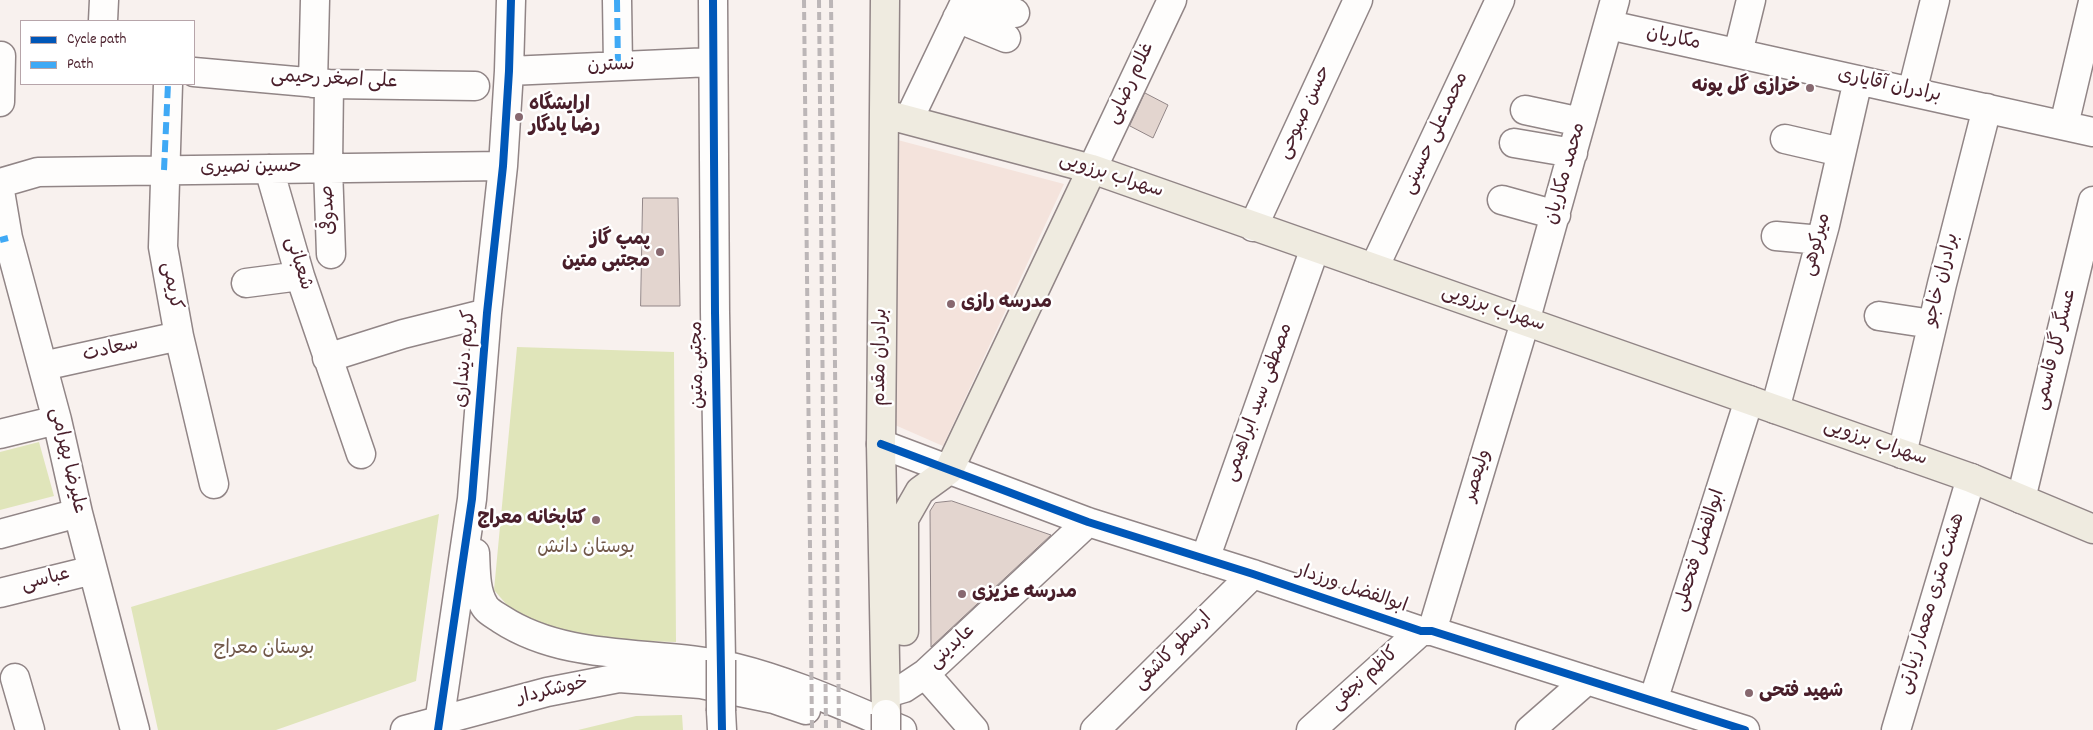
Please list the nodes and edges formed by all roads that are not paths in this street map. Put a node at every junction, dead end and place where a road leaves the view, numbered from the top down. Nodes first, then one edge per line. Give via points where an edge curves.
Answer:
1 (104, 0) edge
2 (315, 0) edge
3 (511, 0) edge
4 (617, 0) edge
5 (713, 0) edge
6 (873, 0) edge
7 (885, 0) edge
8 (985, 0) edge
9 (1172, 0) edge
10 (1358, 0) edge
11 (1500, 0) edge
12 (1751, 0) edge
13 (1935, 0) edge
14 (2093, 2) edge
15 (962, 9) edge
16 (1015, 13) dead end
17 (1612, 13) edge
18 (103, 20) edge
19 (1006, 38) dead end
20 (1738, 54) junction
21 (7, 57) edge
22 (712, 62) junction
23 (618, 66) junction
24 (509, 71) junction
25 (195, 72) edge
26 (1858, 80) junction
27 (321, 83) junction
28 (168, 85) edge
29 (475, 86) dead end
30 (1912, 92) junction
31 (0, 102) edge
32 (1987, 108) junction
33 (1525, 110) dead end
34 (890, 115) junction
35 (1582, 122) junction
36 (2064, 125) junction
37 (2093, 132) edge
38 (1785, 139) dead end
39 (1514, 142) dead end
40 (1841, 152) junction
41 (1573, 153) junction
42 (503, 166) junction
43 (328, 167) junction
44 (269, 169) junction
45 (1092, 169) junction
46 (164, 170) junction
47 (0, 183) edge
48 (0, 192) edge
49 (1502, 200) dead end
50 (2093, 201) edge
51 (1556, 215) junction
52 (1254, 226) junction
53 (1776, 236) dead end
54 (4, 239) edge
55 (1820, 240) junction
56 (1316, 248) junction
57 (331, 254) dead end
58 (1374, 268) junction
59 (300, 276) junction
60 (246, 283) dead end
61 (487, 314) junction
62 (1879, 316) dead end
63 (1525, 322) junction
64 (1932, 324) junction
65 (179, 336) junction
66 (327, 358) junction
67 (43, 366) junction
68 (1749, 400) junction
69 (1775, 409) junction
70 (58, 420) junction
71 (0, 434) edge
72 (881, 444) junction
73 (361, 454) dead end
74 (1902, 454) junction
75 (949, 470) junction
76 (1971, 478) junction
77 (214, 484) dead end
78 (472, 499) junction
79 (2021, 499) junction
80 (78, 513) junction
81 (1088, 522) junction
82 (2093, 530) edge
83 (0, 534) edge
84 (1205, 559) junction
85 (93, 570) junction
86 (1253, 574) junction
87 (0, 593) edge
88 (1427, 631) junction
89 (669, 670) junction
90 (15, 678) dead end
91 (1587, 680) junction
92 (1654, 701) junction
93 (899, 709) edge
94 (722, 720) edge
95 (1707, 723) edge
96 (440, 725) edge
97 (30, 730) edge
98 (135, 730) edge
99 (405, 730) edge
100 (864, 730) edge
101 (974, 730) edge
102 (1094, 730) edge
103 (1311, 730) edge
104 (1530, 730) edge
105 (1744, 730) edge
106 (1896, 730) edge

1 - 18 street
2 - 27 street, صدوقی
3 - 24 street, کریم دینداری
4 - 23 street
5 - 22 street, مجتبی متین
6 - 34 main road, برادران مقدم
7 - 34 main road, برادران مقدم
8 - 16 street
9 - 45 street, غلام رضایی
10 - 52 street, حسن صبوحی
11 - 58 street, محمدعلی حسینی
12 - 20 street
13 - 30 street
14 - 36 street
15 - 19 street
15 - 34 street
17 - 20 street, مکاریان
17 - 35 street, محمد مکاریان
20 - 26 street, برادران آقایاری
21 - 31 street
22 - 23 street, نسترن
22 - 94 street, مجتبی متین, bridge
23 - 24 street, نسترن
24 - 42 street, کریم دینداری
25 - 27 street, علی اصغر رحیمی
26 - 30 street, برادران آقایاری
26 - 40 street, میرکوهی
27 - 29 street, علی اصغر رحیمی
27 - 43 street, صدوقی
28 - 46 street, کریمی
30 - 32 street, برادران آقایاری
32 - 36 street, برادران آقایاری
32 - 64 street, برادران خاجو
33 - 35 street
34 - 45 main road, سهراب برزویی
34 - 72 main road, برادران مقدم
35 - 41 street, محمد مکاریان
36 - 37 street, برادران آقایاری
38 - 40 street
39 - 41 street
40 - 55 street, میرکوهی
41 - 51 street, محمد مکاریان
42 - 43 street, حسین نصیری
42 - 61 street, کریم دینداری
43 - 44 street, حسین نصیری
43 - 57 street, صدوقی
44 - 46 street, حسین نصیری
44 - 59 street, شعبانی
45 - 52 main road, سهراب برزویی
45 - 75 main road
46 - 47 street, حسین نصیری via 38,172
46 - 65 street, کریمی via 163,247
48 - 54 street, علیرضا بهرامی
49 - 51 street
50 - 79 street, عسگر گل قاسمی
51 - 63 street, محمد مکاریان
52 - 56 main road, سهراب برزویی
53 - 55 street
54 - 67 street, علیرضا بهرامی
55 - 69 street, میرکوهی
56 - 58 main road, سهراب برزویی
56 - 84 street, مصطفی سید ابراهیمی
58 - 63 main road, سهراب برزویی
59 - 60 street
59 - 66 street, شعبانی
61 - 66 street via 403,334
61 - 78 street, کریم دینداری
62 - 64 street
63 - 68 main road, سهراب برزویی
63 - 88 street, ولیعصر
64 - 74 street, برادران خاجو
65 - 67 street, سعادت
65 - 77 street, کریمی
66 - 73 street, شعبانی
67 - 70 street, علیرضا بهرامی
68 - 69 main road, سهراب برزویی
68 - 92 street, ابوالفضل فتحعلی
69 - 74 main road, سهراب برزویی
70 - 71 street
70 - 80 street, علیرضا بهرامی
72 - 75 street, ابوالفضل ورزدار
72 - 93 main road, برادران مقدم
74 - 76 main road, سهراب برزویی
75 - 81 street, ابوالفضل ورزدار
75 - 93 main road via 920,491 904,519
76 - 79 main road, سهراب برزویی
76 - 106 street, هشت متری معمار زیارتی
78 - 89 street via 478,589 484,606 493,614 522,633
78 - 96 street, کریم دینداری
79 - 82 main road, سهراب برزویی
80 - 83 street
80 - 85 street, علیرضا بهرامی
81 - 84 street, ابوالفضل ورزدار
81 - 93 street, عابدینی
84 - 86 street, ابوالفضل ورزدار
85 - 87 street, عباسی
85 - 98 street, علیرضا بهرامی
86 - 88 street, ابوالفضل ورزدار
86 - 102 street, ارسطو کاشفی
88 - 91 street, ابوالفضل ورزدار
88 - 103 street, کاظم نجفی
89 - 93 street via 735,668
89 - 96 street, خوشکردار via 548,692
89 - 100 street via 701,684 774,699
90 - 97 street
91 - 92 street, ابوالفضل ورزدار
91 - 104 street
92 - 95 street, ابوالفضل ورزدار
93 - 101 street
95 - 105 street, ابوالفضل ورزدار
96 - 99 street, خوشکردار

